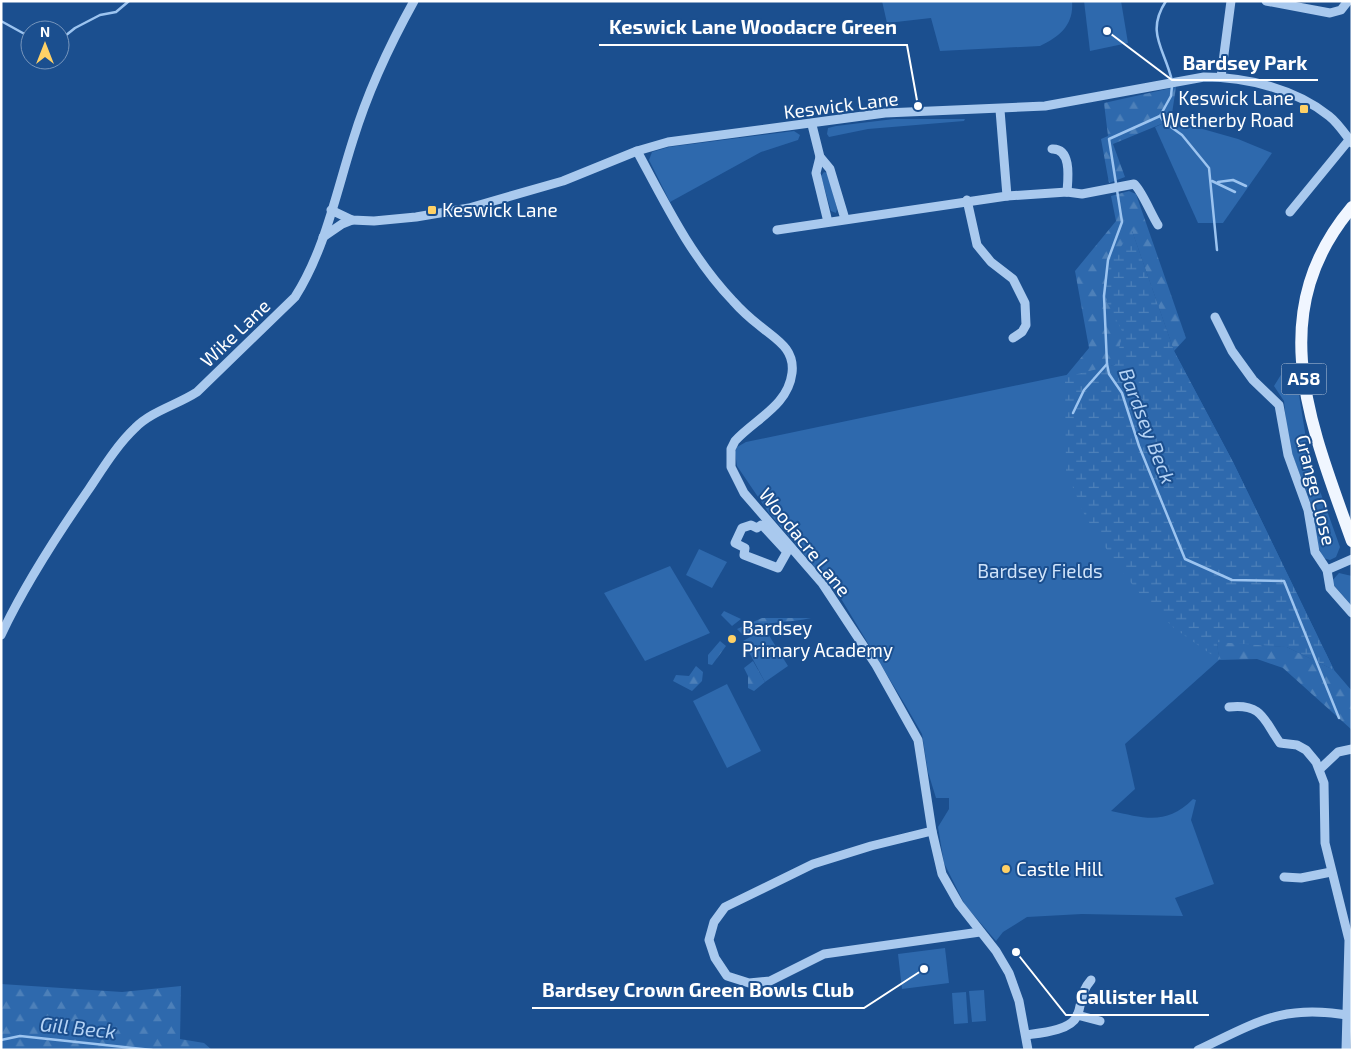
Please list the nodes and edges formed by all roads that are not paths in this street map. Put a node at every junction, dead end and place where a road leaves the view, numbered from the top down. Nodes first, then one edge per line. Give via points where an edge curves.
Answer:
1 (414, 1) edge
2 (1231, 1) edge
3 (1266, 1) edge
4 (1348, 1) edge
5 (1221, 77) junction
6 (1000, 110) junction
7 (812, 125) junction
8 (1350, 141) edge
9 (1052, 149) dead end
10 (637, 151) junction
11 (820, 157) junction
12 (1067, 192) junction
13 (1006, 196) junction
14 (967, 200) junction
15 (1352, 207) edge
16 (331, 210) junction
17 (1290, 212) dead end
18 (845, 219) junction
19 (352, 220) junction
20 (828, 222) junction
21 (1158, 225) dead end
22 (777, 230) dead end
23 (323, 237) junction
24 (1215, 317) dead end
25 (1013, 338) dead end
26 (1352, 541) edge
27 (787, 552) joint
28 (1352, 560) edge
29 (1327, 570) junction
30 (1352, 613) edge
31 (1, 635) edge
32 (1229, 707) dead end
33 (1352, 749) edge
34 (1320, 769) junction
35 (932, 831) junction
36 (1331, 872) junction
37 (1284, 877) dead end
38 (1350, 930) edge
39 (980, 932) junction
40 (1091, 980) dead end
41 (1077, 1015) junction
42 (1349, 1016) edge
43 (1100, 1021) dead end
44 (1026, 1035) junction
45 (1028, 1050) edge
46 (1198, 1050) edge
47 (1346, 1050) edge

1 - 16 street, Wike Lane via 375,79
2 - 5 street
3 - 4 street via 1330,13 1341,10
5 - 6 street, Keswick Lane via 1178,80 1046,106
5 - 8 street, Keswick Lane via 1288,92 1330,116
6 - 7 street, Keswick Lane via 885,114
6 - 13 street
7 - 10 street, Keswick Lane via 668,142
7 - 11 street
8 - 17 street
9 - 12 street via 1059,149 1064,154
10 - 19 street, Keswick Lane via 563,180 469,208 389,220
10 - 35 street, Woodacre Lane via 698,259 732,300 788,351 792,372 785,395 735,441 731,449 731,468 744,492 822,583 876,665 918,740
11 - 18 street via 830,169
11 - 20 street via 816,173
12 - 13 street
12 - 21 street via 1082,194 1134,184
13 - 14 street
14 - 18 street
14 - 25 street via 977,246 1013,279 1025,303 1026,324 1022,332
15 - 26 main road, A58 via 1324,244 1313,269 1305,298 1301,347 1302,375 1321,454
16 - 19 street, Keswick Lane
16 - 23 street, Wike Lane
18 - 20 street
19 - 23 street, Keswick Lane
20 - 22 street
23 - 31 street, Wike Lane via 305,281 283,310 197,392 148,418 125,439 77,506 18,601
24 - 29 street, Grange Close via 1232,351 1279,405 1288,456 1308,510 1315,552
27 - 27 street via 778,568 744,555 745,548 735,543 742,528 761,525
28 - 29 street, Grange Close
29 - 30 street, Grange Close via 1330,588
32 - 34 street via 1243,707 1256,712 1267,720 1280,743 1306,750
33 - 34 street via 1338,752
34 - 36 street via 1324,788 1325,843
35 - 39 street, Woodacre Lane via 942,874
35 - 39 street via 812,864 726,907 714,922 709,940 715,958 728,976 749,983 770,980 824,954
36 - 37 street via 1306,878
36 - 38 street
38 - 42 street
39 - 44 street, Woodacre Lane via 1009,973
40 - 41 street via 1081,994
41 - 43 street
41 - 44 street via 1071,1023 1059,1028
42 - 46 street via 1290,1012 1250,1025
42 - 47 street
44 - 45 street, Woodacre Lane

